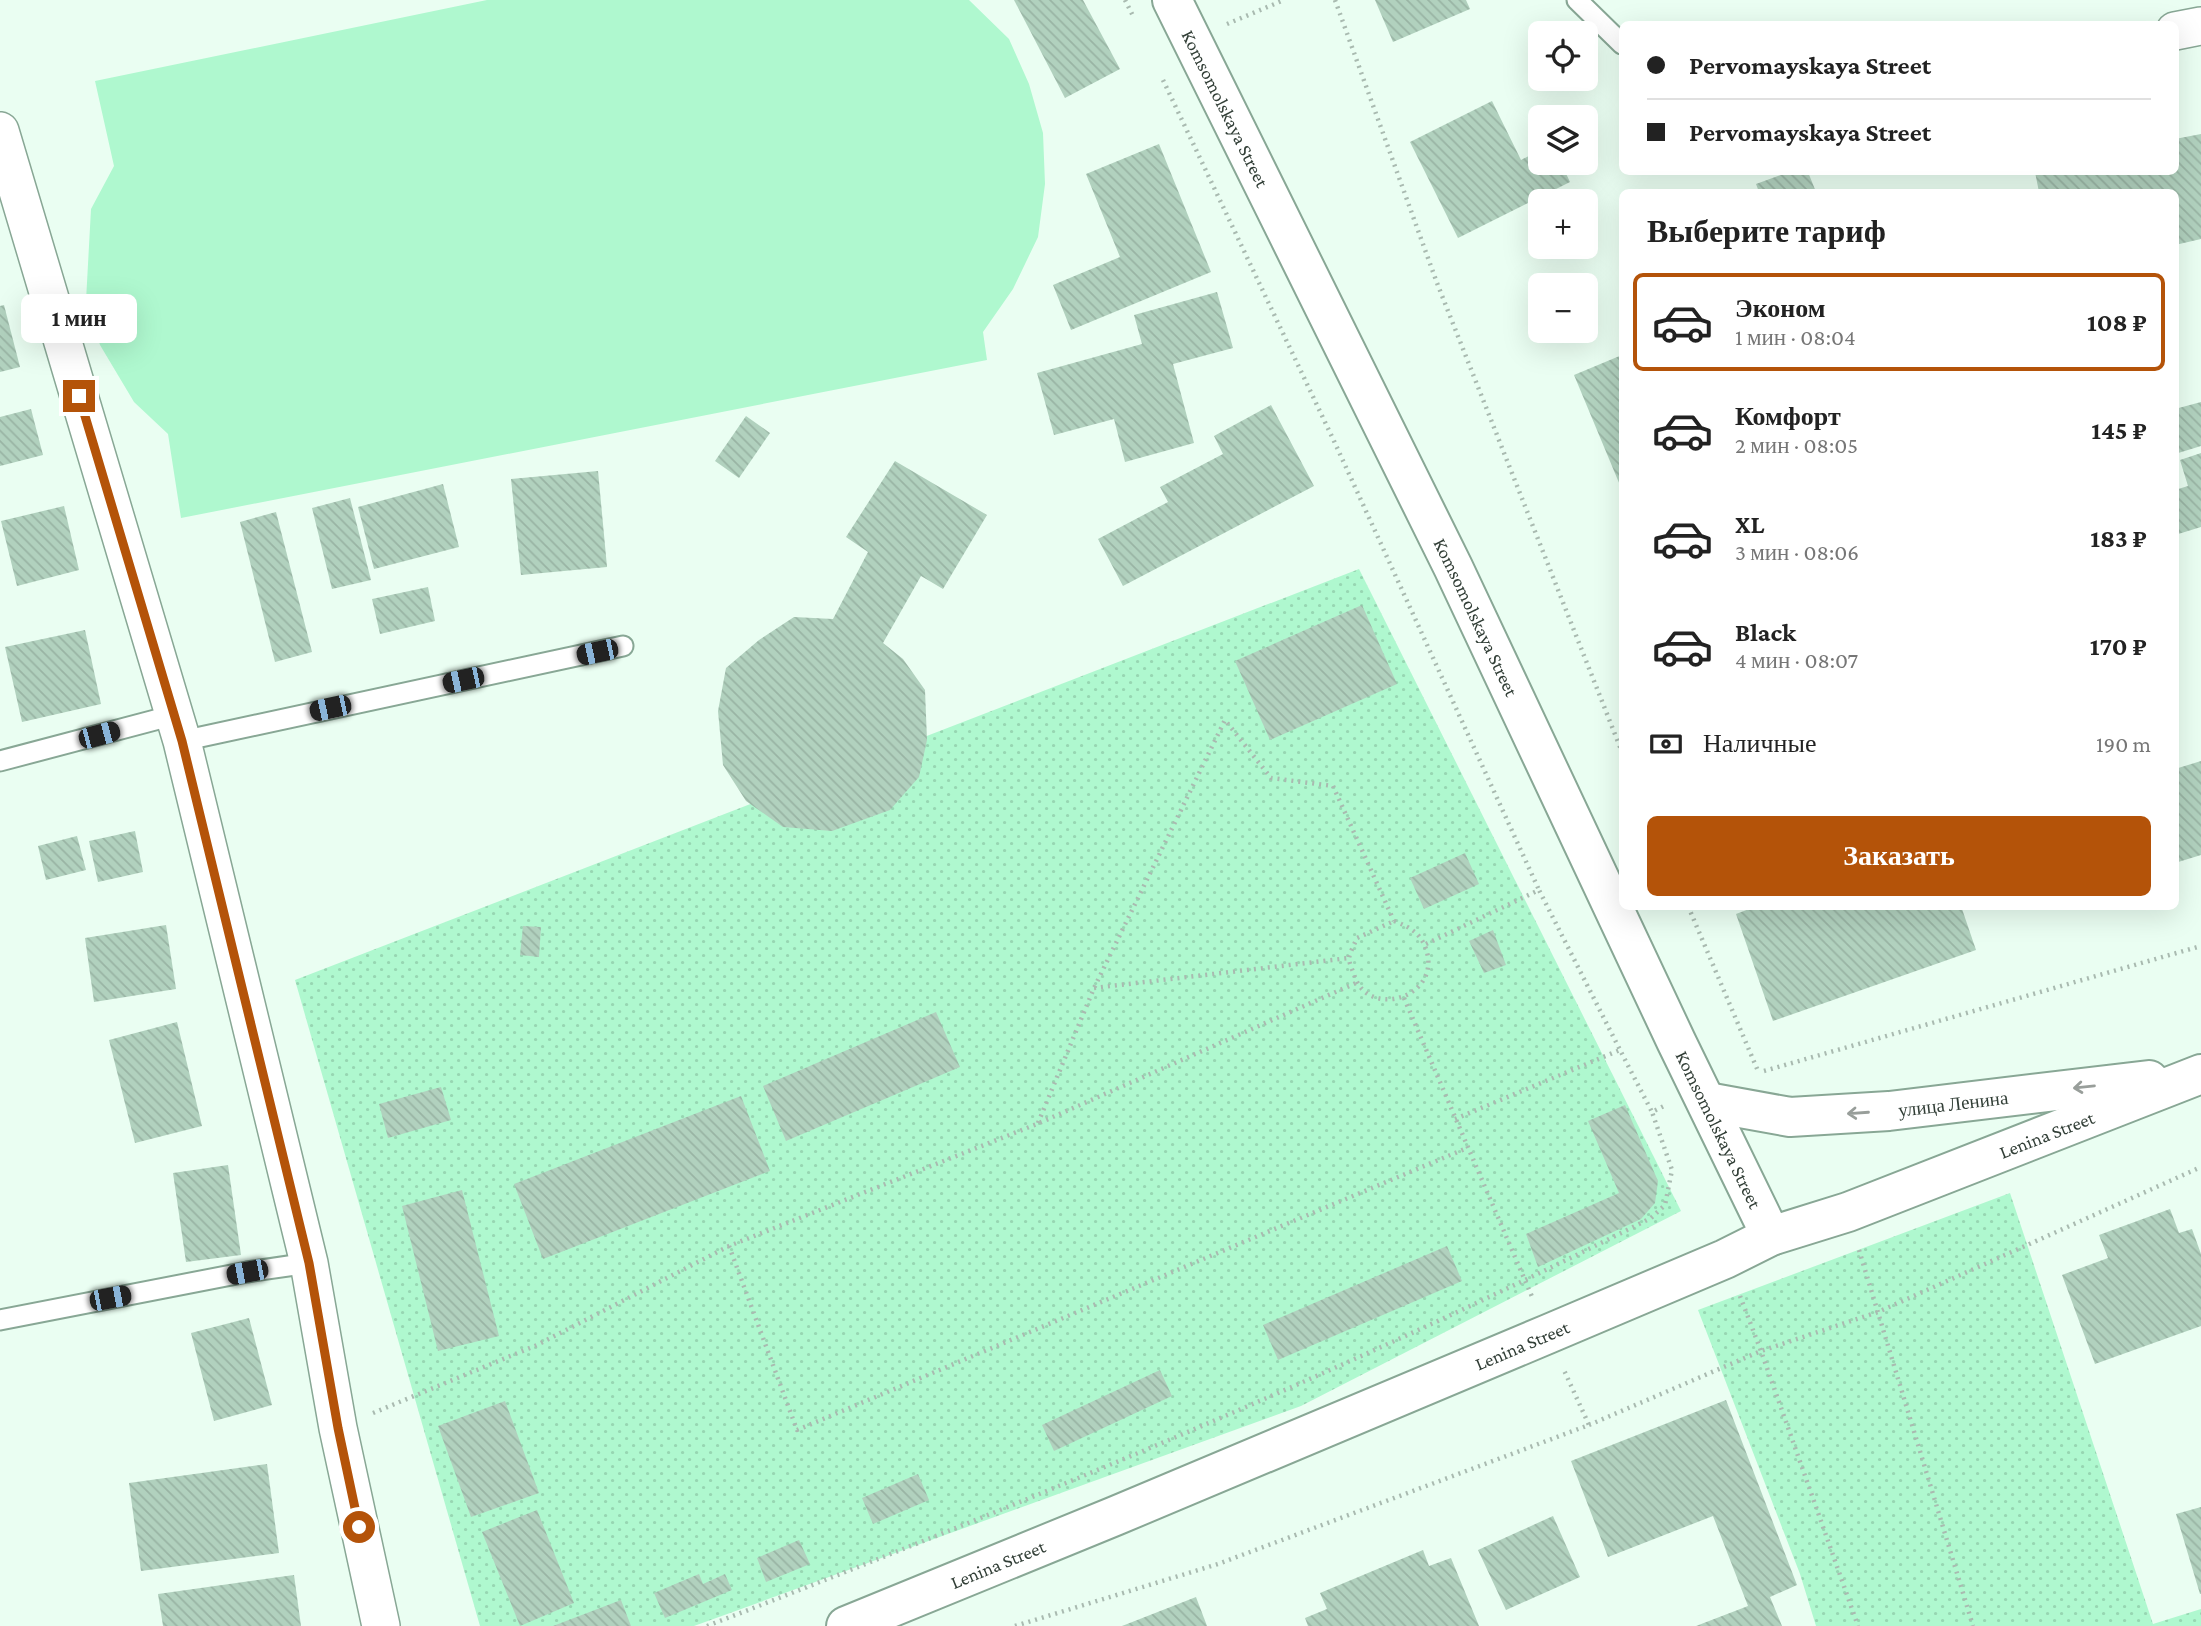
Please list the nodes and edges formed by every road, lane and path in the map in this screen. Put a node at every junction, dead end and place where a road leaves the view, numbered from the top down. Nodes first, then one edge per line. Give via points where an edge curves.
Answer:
1 (1125, 0) edge
2 (1172, 0) edge
3 (1335, 0) edge
4 (1577, 0) edge
5 (1136, 23) dead end
6 (2201, 26) edge
7 (2179, 30) edge
8 (1619, 41) edge
9 (1158, 69) dead end
10 (0, 131) edge
11 (624, 646) dead end
12 (178, 728) junction
13 (1619, 744) edge
14 (0, 761) edge
15 (1539, 890) junction
16 (1690, 910) edge
17 (1394, 921) junction
18 (1426, 944) junction
19 (2201, 946) edge
20 (1349, 958) junction
21 (1356, 983) junction
22 (1094, 988) junction
23 (1404, 998) junction
24 (1620, 1050) junction
25 (1759, 1072) junction
26 (2201, 1074) edge
27 (1704, 1095) junction
28 (1651, 1112) junction
29 (1455, 1119) junction
30 (1037, 1124) junction
31 (1467, 1149) junction
32 (2201, 1167) edge
33 (1848, 1212) junction
34 (1771, 1236) junction
35 (729, 1246) junction
36 (1725, 1259) junction
37 (309, 1263) junction
38 (1526, 1281) junction
39 (1878, 1312) junction
40 (0, 1320) edge
41 (1548, 1334) junction
42 (1761, 1350) junction
43 (1589, 1425) junction
44 (338, 1428) junction
45 (381, 1626) edge
46 (707, 1626) edge
47 (846, 1626) edge
48 (1015, 1626) edge
49 (1858, 1626) edge
50 (1973, 1626) edge

1 - 5 path
2 - 27 street, Komsomolskaya Street via 1453,567
3 - 13 path via 1437,283
4 - 8 lane
6 - 7 street
9 - 15 path
10 - 12 street
11 - 12 lane
12 - 14 lane
12 - 37 street
15 - 18 path
15 - 24 path
16 - 25 path
17 - 18 path via 1413,928
17 - 20 path via 1357,938
17 - 22 path via 1333,786 1271,778 1225,720
18 - 23 path via 1429,965 1421,985
19 - 25 path
20 - 21 path
20 - 22 path
21 - 23 path via 1369,995 1386,1001
21 - 30 path
22 - 30 path
23 - 29 path
24 - 28 path
24 - 29 path
25 - 27 path
26 -> 27 street, улица Ленина via 1889,1111 1790,1117
26 - 33 street, Lenina Street
27 - 28 path
27 - 34 street, Komsomolskaya Street
28 - 38 path via 1672,1170 1665,1205 1651,1218
29 - 31 path
30 - 35 path
31 - 35 path via 797,1430
31 - 38 path
32 - 39 path
33 - 34 street, Lenina Street
33 - 39 path
34 - 36 street, Lenina Street
35 - 44 path via 537,1345
36 - 41 street, Lenina Street
36 - 42 path
37 - 40 lane
37 - 44 street
38 - 41 path
38 - 46 path via 1220,1420
39 - 42 path
39 - 50 path
41 - 43 path
41 - 47 street, Lenina Street
42 - 43 path
42 - 49 path
43 - 48 path via 1218,1564
44 - 45 street

